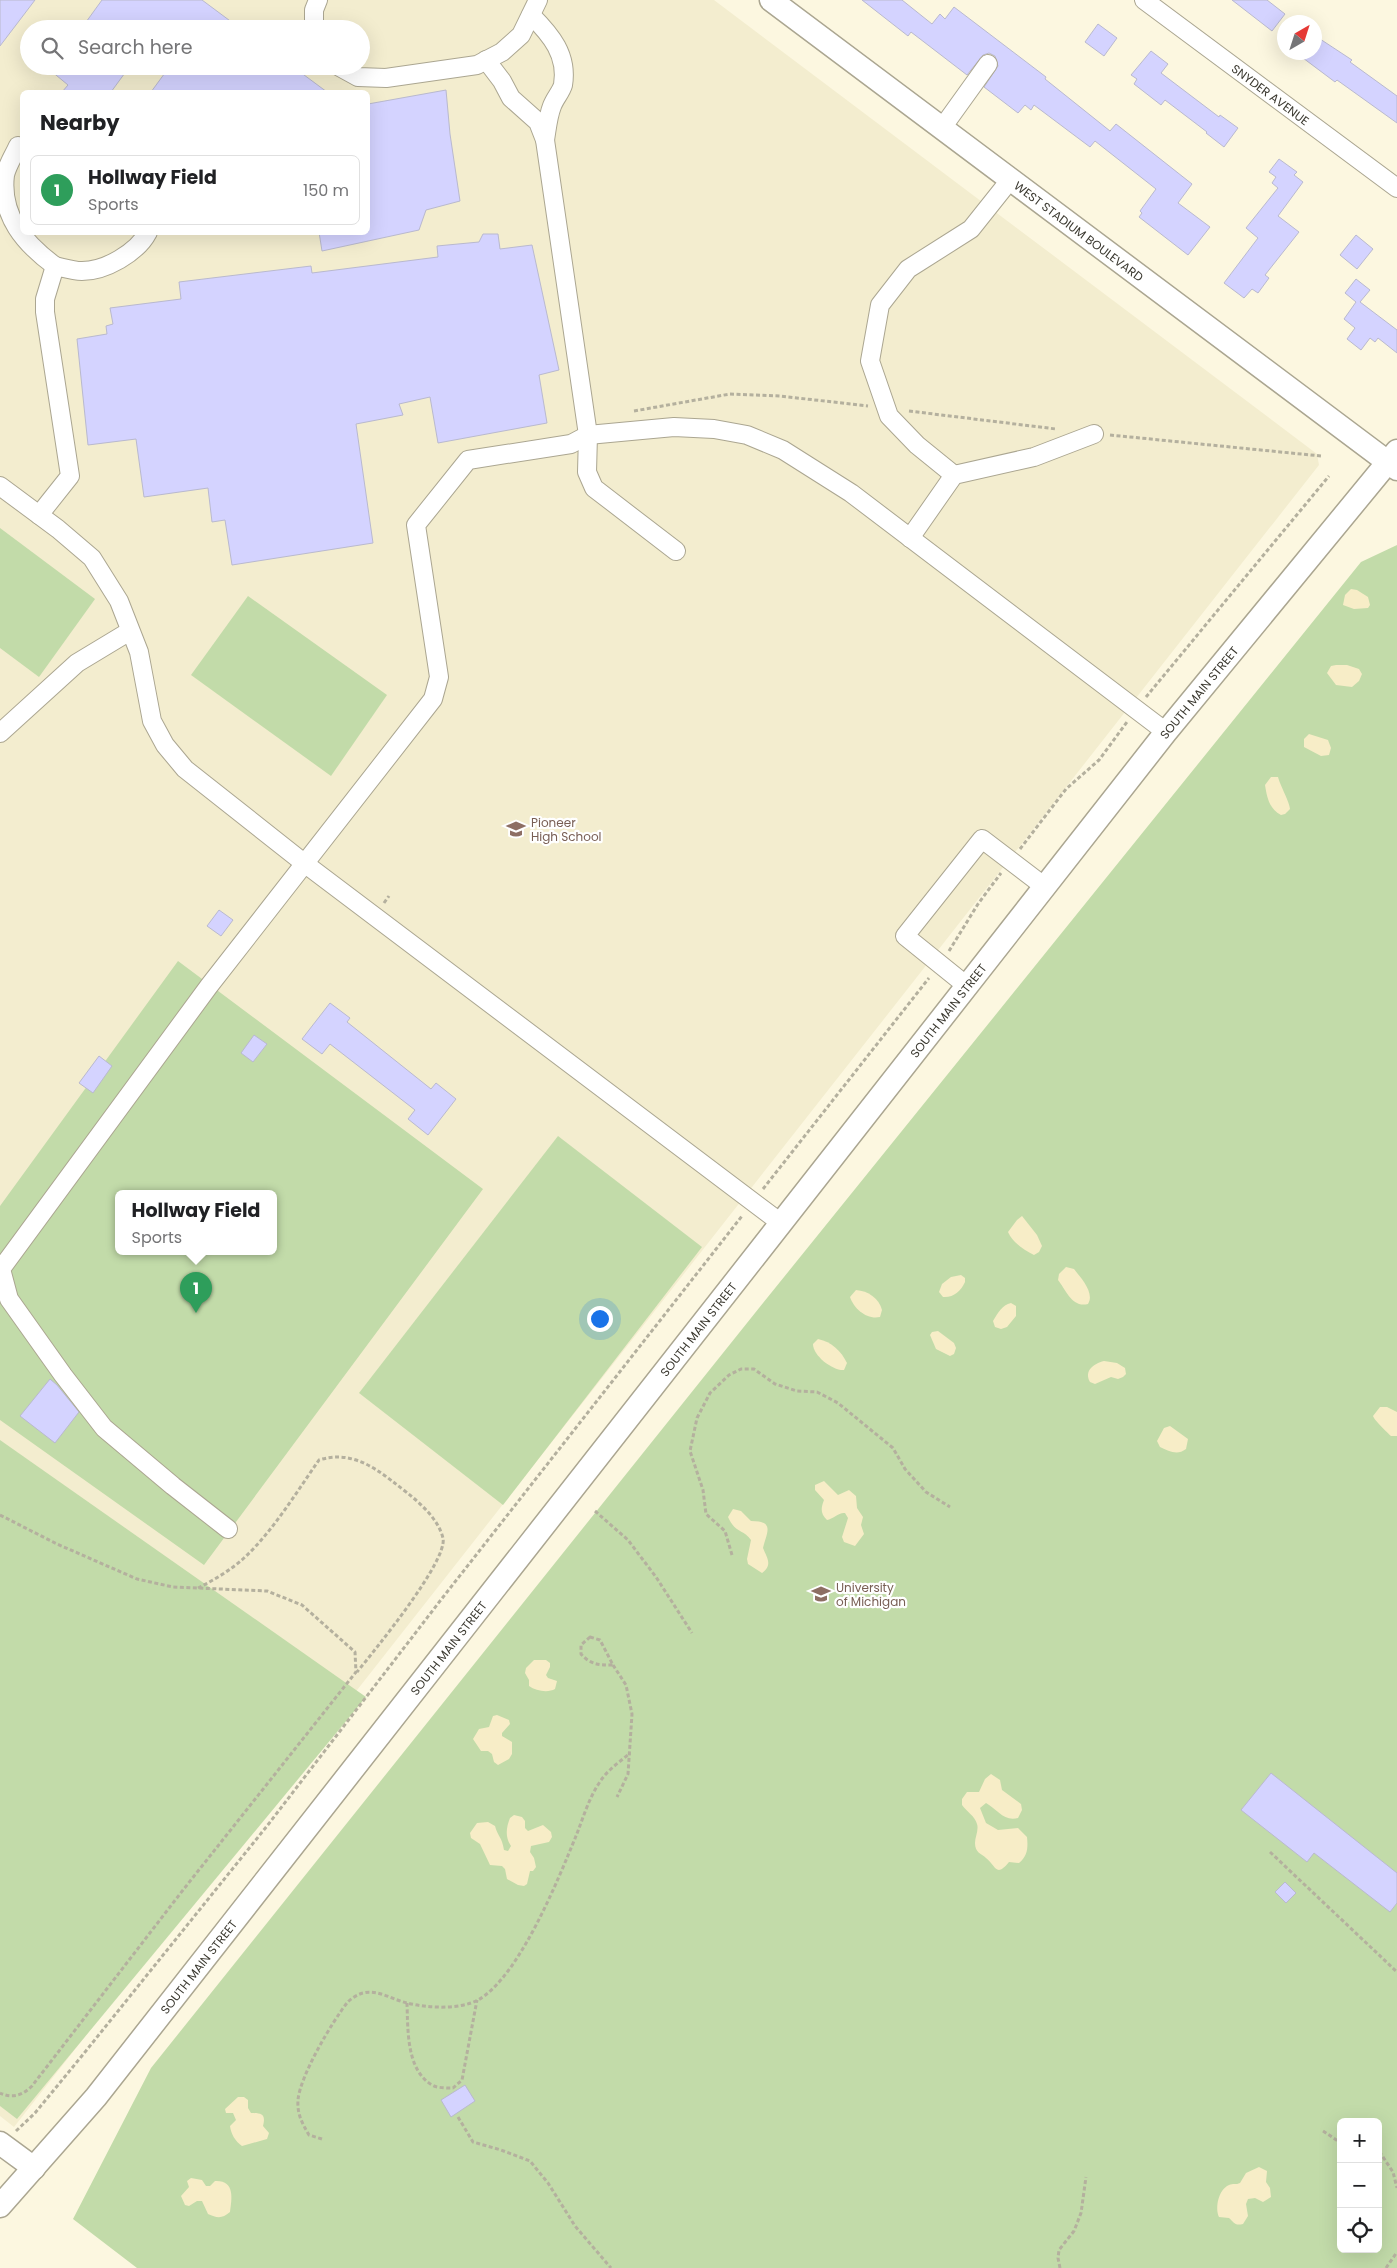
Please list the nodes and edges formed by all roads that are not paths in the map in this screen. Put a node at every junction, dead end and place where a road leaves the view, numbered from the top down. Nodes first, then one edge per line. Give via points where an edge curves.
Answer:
1 (318, 0) edge
2 (770, 0) edge
3 (1144, 0) edge
4 (534, 7) edge
5 (314, 20) edge
6 (486, 60) junction
7 (988, 64) dead end
8 (354, 75) edge
9 (942, 128) junction
10 (545, 140) junction
11 (18, 146) dead end
12 (1010, 180) junction
13 (1397, 188) edge
14 (145, 235) edge
15 (55, 266) junction
16 (1094, 434) road end
17 (588, 435) junction
18 (1394, 461) edge
19 (954, 475) junction
20 (0, 486) edge
21 (39, 515) junction
22 (910, 538) junction
23 (676, 551) dead end
24 (130, 631) junction
25 (1166, 732) junction
26 (0, 733) edge
27 (304, 863) junction
28 (1044, 887) junction
29 (967, 986) junction
30 (781, 1223) junction
31 (1, 1270) edge
32 (228, 1529) dead end
33 (8, 2137) edge
34 (34, 2168) junction
35 (0, 2206) edge

1 - 5 street
2 - 9 main road, WEST STADIUM BOULEVARD
3 - 13 street, SNYDER AVENUE
4 - 6 street via 521,35 502,52
4 - 10 street via 558,47 564,66 562,87 552,104
6 - 8 street via 477,65 386,78
6 - 10 street via 511,98 538,122
7 - 9 street
9 - 12 main road, WEST STADIUM BOULEVARD
10 - 17 street
11 - 15 street via 5,174 9,216 20,236
12 - 18 main road, WEST STADIUM BOULEVARD
12 - 19 street via 971,229 908,268 880,304 870,361 890,416 917,445
14 - 15 street via 131,251 98,269 70,270
15 - 21 street via 45,299 45,312 70,476
16 - 19 street via 1034,457
17 - 22 street via 674,427 747,435 784,450 850,493
17 - 23 street via 587,472 594,488
17 - 27 street via 572,444 468,460 416,525 439,676 433,699
18 - 25 main road, SOUTH MAIN STREET
19 - 22 street
20 - 21 street
21 - 24 street via 92,558 119,601
22 - 25 street
24 - 26 street via 77,663
24 - 27 street via 139,652 152,721 165,745 185,770
25 - 28 main road, SOUTH MAIN STREET
27 - 30 street
27 - 31 street via 209,986
28 - 29 main road, SOUTH MAIN STREET
28 - 29 street via 982,839 905,936
29 - 30 main road, SOUTH MAIN STREET
30 - 34 main road, SOUTH MAIN STREET via 96,2097
31 - 32 street via 9,1299 104,1428
33 - 34 main road
34 - 35 main road, SOUTH MAIN STREET

